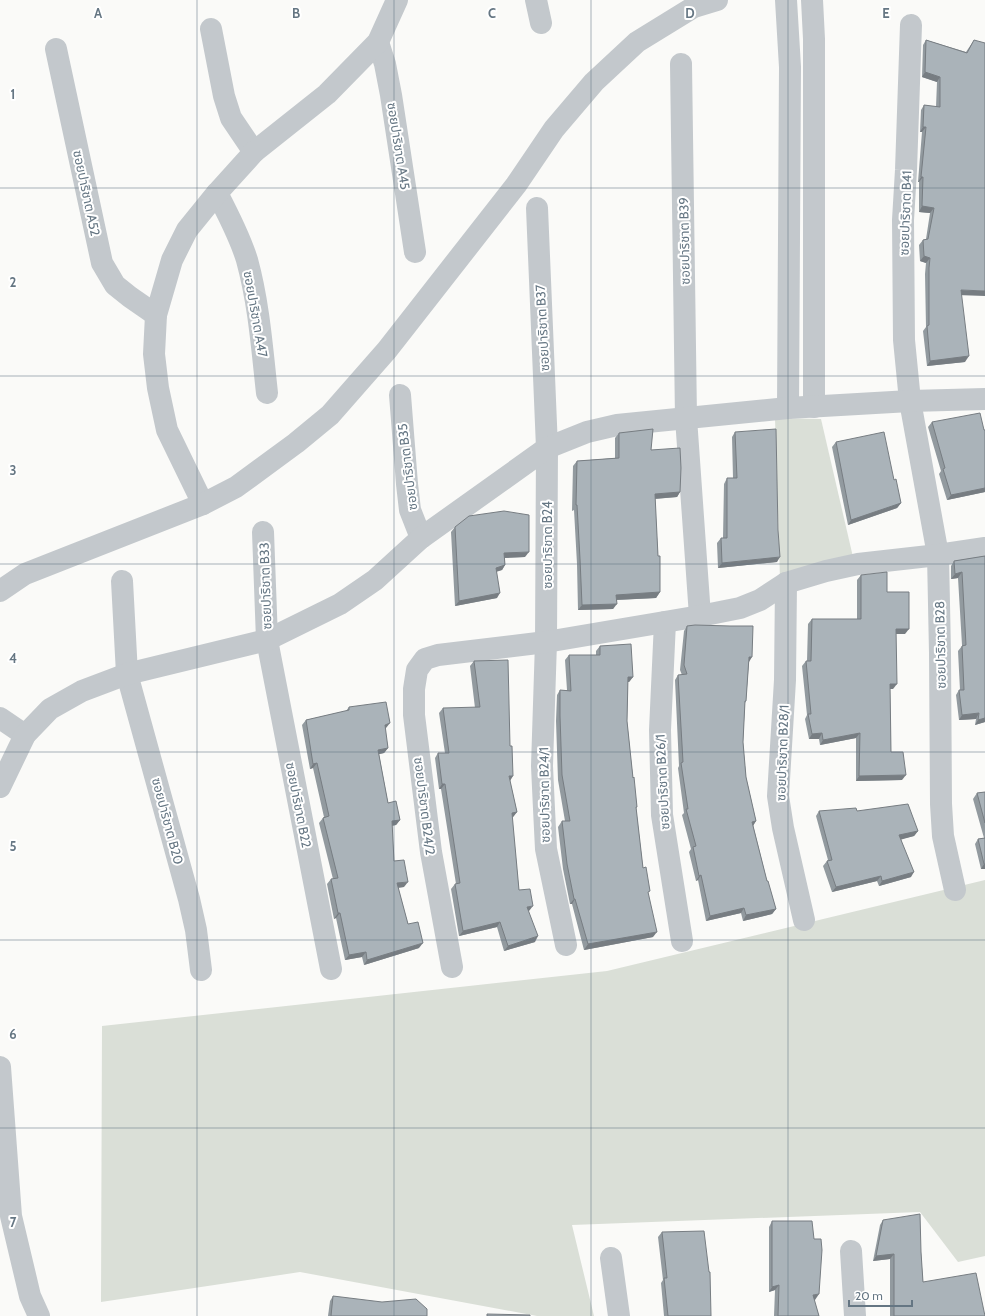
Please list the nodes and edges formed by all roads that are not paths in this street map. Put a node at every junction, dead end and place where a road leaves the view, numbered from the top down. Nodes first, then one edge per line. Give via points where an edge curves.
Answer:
1 (397, 0) edge
2 (536, 0) edge
3 (717, 0) edge
4 (786, 0) edge
5 (812, 0) edge
6 (541, 23) dead end
7 (911, 25) dead end
8 (211, 29) dead end
9 (378, 42) junction
10 (56, 49) dead end
11 (681, 64) dead end
12 (254, 152) junction
13 (217, 193) junction
14 (537, 208) dead end
15 (415, 252) dead end
16 (156, 315) junction
17 (268, 393) dead end
18 (400, 395) dead end
19 (985, 400) edge
20 (910, 401) junction
21 (814, 407) junction
22 (788, 408) junction
23 (686, 418) junction
24 (548, 448) junction
25 (203, 504) junction
26 (263, 532) dead end
27 (421, 538) junction
28 (985, 548) edge
29 (938, 555) junction
30 (122, 581) dead end
31 (786, 583) junction
32 (0, 591) edge
33 (700, 616) junction
34 (665, 622) junction
35 (267, 640) junction
36 (546, 642) junction
37 (127, 674) junction
38 (0, 718) edge
39 (25, 734) junction
40 (0, 787) edge
41 (955, 890) dead end
42 (804, 920) dead end
43 (682, 941) dead end
44 (566, 945) dead end
45 (452, 968) dead end
46 (331, 969) dead end
47 (201, 970) dead end
48 (0, 1067) edge
49 (6, 1217) edge
50 (851, 1251) dead end
51 (611, 1258) dead end
52 (39, 1316) edge
53 (619, 1316) edge
54 (855, 1316) edge

1 - 9 street
2 - 6 street
3 - 25 street via 694,7 637,42 594,82 554,129 516,185 388,350 330,415 296,444 236,487
4 - 22 street via 790,67
5 - 21 street
7 - 20 street, ซอยปาริชาต B41 via 903,220 904,340
8 - 12 street via 224,96 231,118
9 - 12 street via 327,94
9 - 15 street, ซอยปาริชาต A45 via 391,95
10 - 16 street, ซอยปาริชาต A52 via 102,263 115,285
11 - 23 street, ซอยปาริชาต B39
12 - 13 street
13 - 16 street via 187,230 172,260
13 - 17 street, ซอยปาริชาต A47 via 246,259 258,312
14 - 24 street, ซอยปาริชาต B37
16 - 25 street via 154,354 167,430
18 - 27 street, ซอยปาริชาต B35 via 410,510
19 - 20 street
20 - 21 street
20 - 29 street, ซอยปาริชาต B28
21 - 22 street
22 - 23 street
23 - 24 street via 617,425 588,432
23 - 33 street, ซอยปาริชาต B39
24 - 27 street
24 - 36 street, ซอยปาริชาต B24
25 - 32 street via 25,574
26 - 35 street, ซอยปาริชาต B33
27 - 35 street via 374,580 340,604
28 - 29 street
29 - 31 street via 858,564 826,570
29 - 41 street, ซอยปาริชาต B28 via 941,804 943,836
30 - 37 street, ซอยปาริชาต B20
31 - 33 street via 760,600 740,608
31 - 42 street, ซอยปาริชาต B28/1 via 785,680 778,796
33 - 34 street
34 - 36 street
34 - 43 street, ซอยปาริชาต B26/1 via 660,730 662,815
35 - 37 street
35 - 46 street, ซอยปาริชาต B22
36 - 44 street, ซอยปาริชาต B24/1 via 542,766 546,849
36 - 45 street, ซอยปาริชาต B24/2 via 438,654 425,659 417,670 414,715 431,852
37 - 39 street via 82,691 50,709
37 - 47 street, ซอยปาริชาต B20 via 189,899
38 - 39 street
39 - 40 street
48 - 49 street
49 - 52 street via 30,1296
50 - 54 street
51 - 53 street

